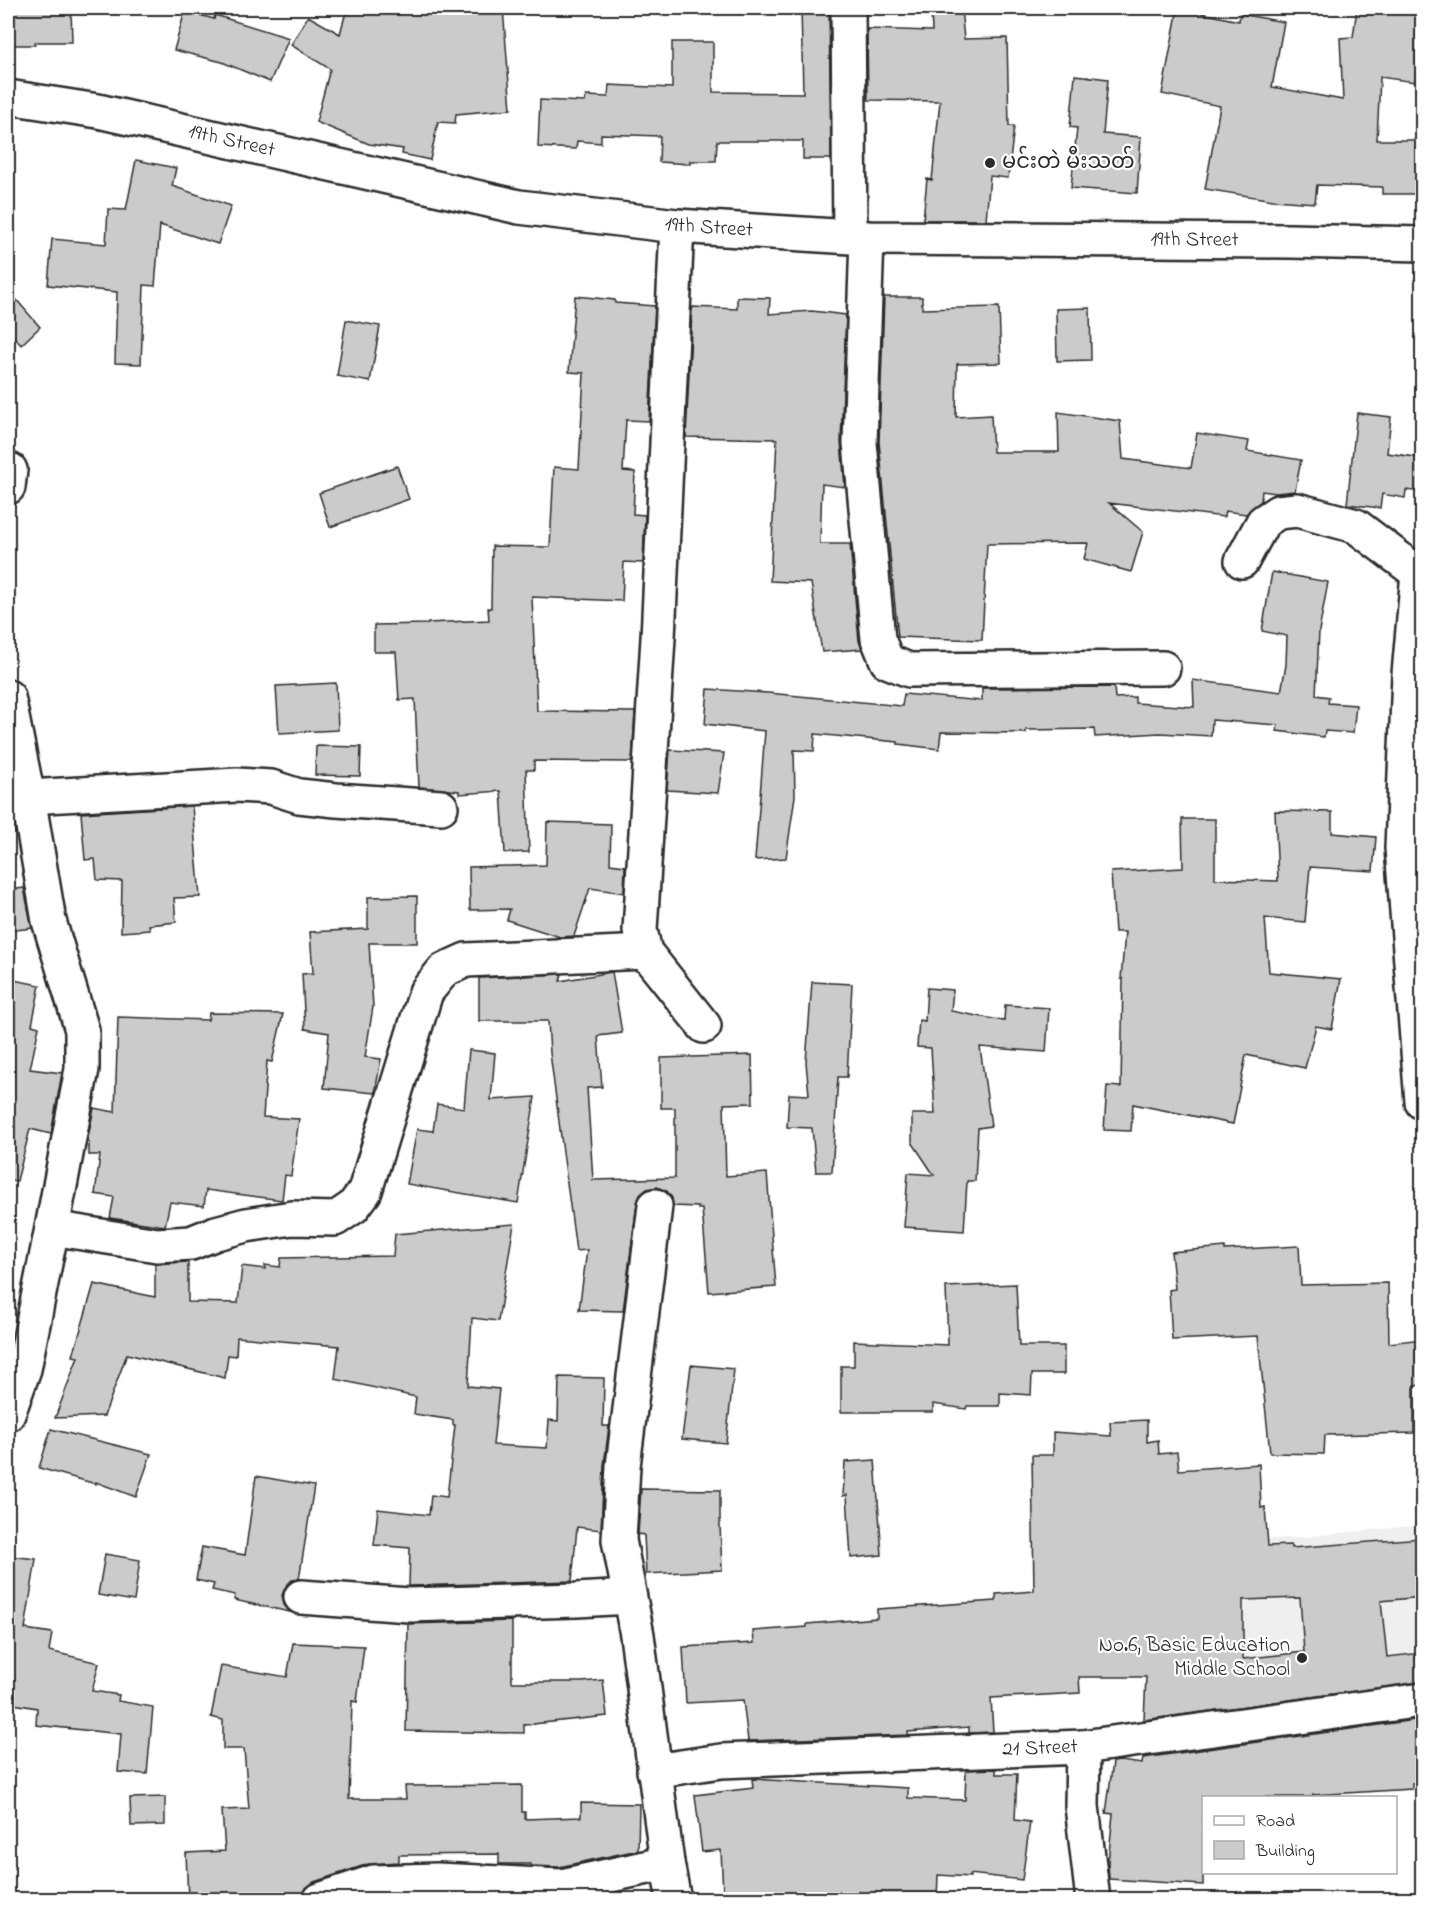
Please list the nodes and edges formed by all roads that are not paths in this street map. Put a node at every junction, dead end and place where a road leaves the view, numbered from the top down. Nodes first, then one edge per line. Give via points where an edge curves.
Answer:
1 (848, 8) edge
2 (8, 97) edge
3 (677, 226) junction
4 (858, 237) junction
5 (1422, 244) edge
6 (1242, 561) dead end
7 (1420, 574) edge
8 (1163, 668) dead end
9 (8, 697) edge
10 (28, 798) junction
11 (441, 807) dead end
12 (645, 952) junction
13 (704, 1026) dead end
14 (1422, 1099) edge
15 (655, 1206) dead end
16 (52, 1228) junction
17 (8, 1414) edge
18 (302, 1597) dead end
19 (629, 1597) junction
20 (1422, 1700) edge
21 (1083, 1747) junction
22 (654, 1771) junction
23 (667, 1863) junction
24 (320, 1899) edge
25 (674, 1899) edge
26 (1093, 1899) edge

1 - 4 street
2 - 3 street, 19th Street via 98,111 519,207
3 - 4 street, 19th Street
3 - 12 street via 640,930
4 - 5 street, 19th Street
4 - 8 street via 860,443 878,639 887,662 909,670
6 - 7 street via 1263,522 1278,512 1297,510 1356,526
7 - 14 street via 1409,674 1402,848
9 - 10 street
10 - 11 street via 237,785 271,787 299,796 336,800
10 - 16 street via 49,921 82,1030 82,1069
12 - 13 street
12 - 16 street via 466,960 444,970 426,992 365,1191 353,1208 334,1219 292,1218 236,1227 191,1243 157,1245
15 - 19 street via 623,1466 619,1540
16 - 17 street via 24,1369
18 - 19 street via 409,1605
19 - 22 street
20 - 21 street, 21 Street
21 - 22 street, 21 Street via 721,1761
21 - 26 street via 1082,1806
22 - 23 street
23 - 24 street via 561,1886 437,1880 374,1882
23 - 25 street

